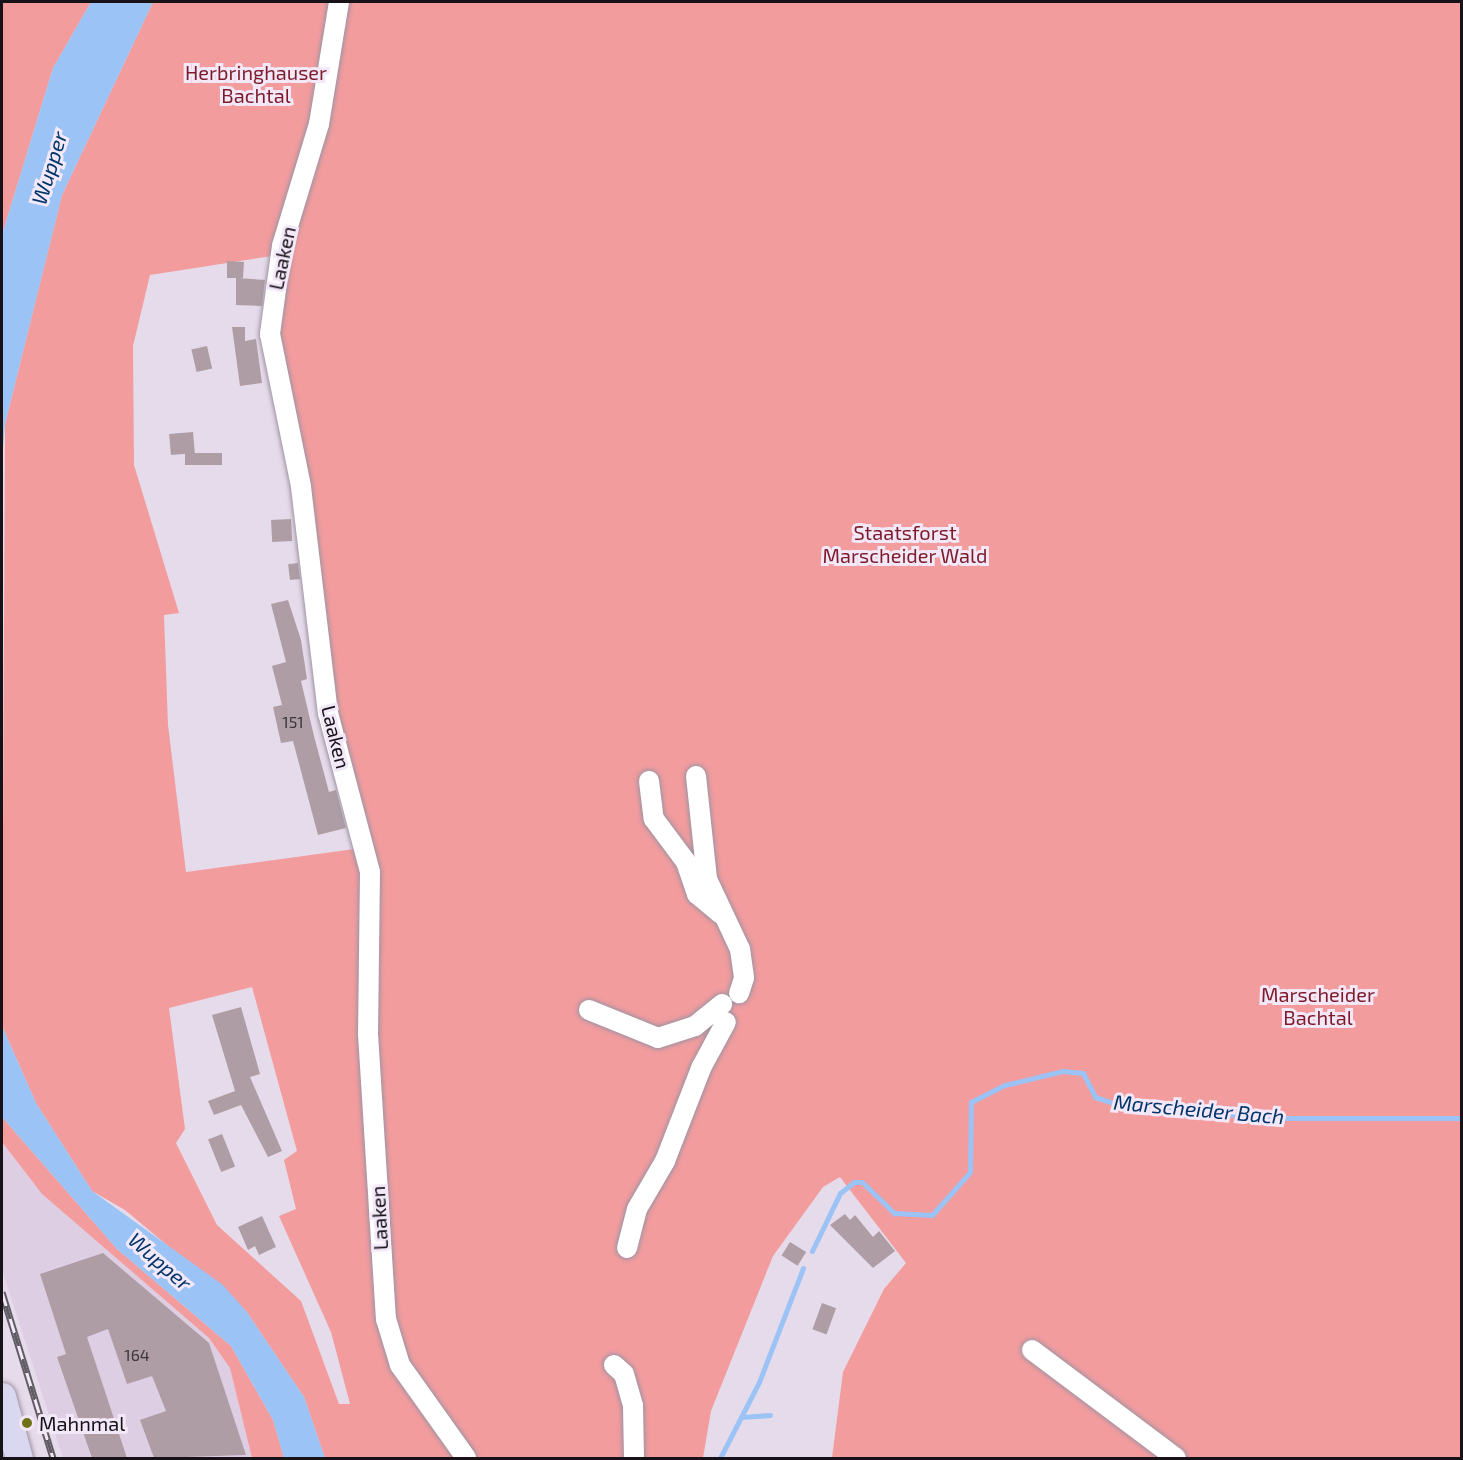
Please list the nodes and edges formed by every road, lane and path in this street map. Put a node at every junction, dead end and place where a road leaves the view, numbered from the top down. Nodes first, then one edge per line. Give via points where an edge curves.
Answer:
1 (339, 2) edge
2 (696, 776) dead end
3 (649, 781) dead end
4 (730, 921) junction
5 (740, 993) dead end
6 (589, 1010) dead end
7 (627, 1248) dead end
8 (1032, 1350) dead end
9 (614, 1365) dead end
10 (2, 1396) edge
11 (19, 1458) edge
12 (465, 1458) edge
13 (634, 1458) edge
14 (1176, 1458) edge

1 - 12 street, Laaken via 319,124 282,246 270,334 301,487 328,713 370,872 368,1034 386,1319 400,1365
2 - 4 street via 707,879
3 - 4 street via 654,819 686,862 697,894
4 - 5 street via 744,978
6 - 7 street via 658,1038 724,1013 665,1161 637,1209
8 - 14 street
9 - 13 street via 624,1374 633,1406
10 - 11 main road

